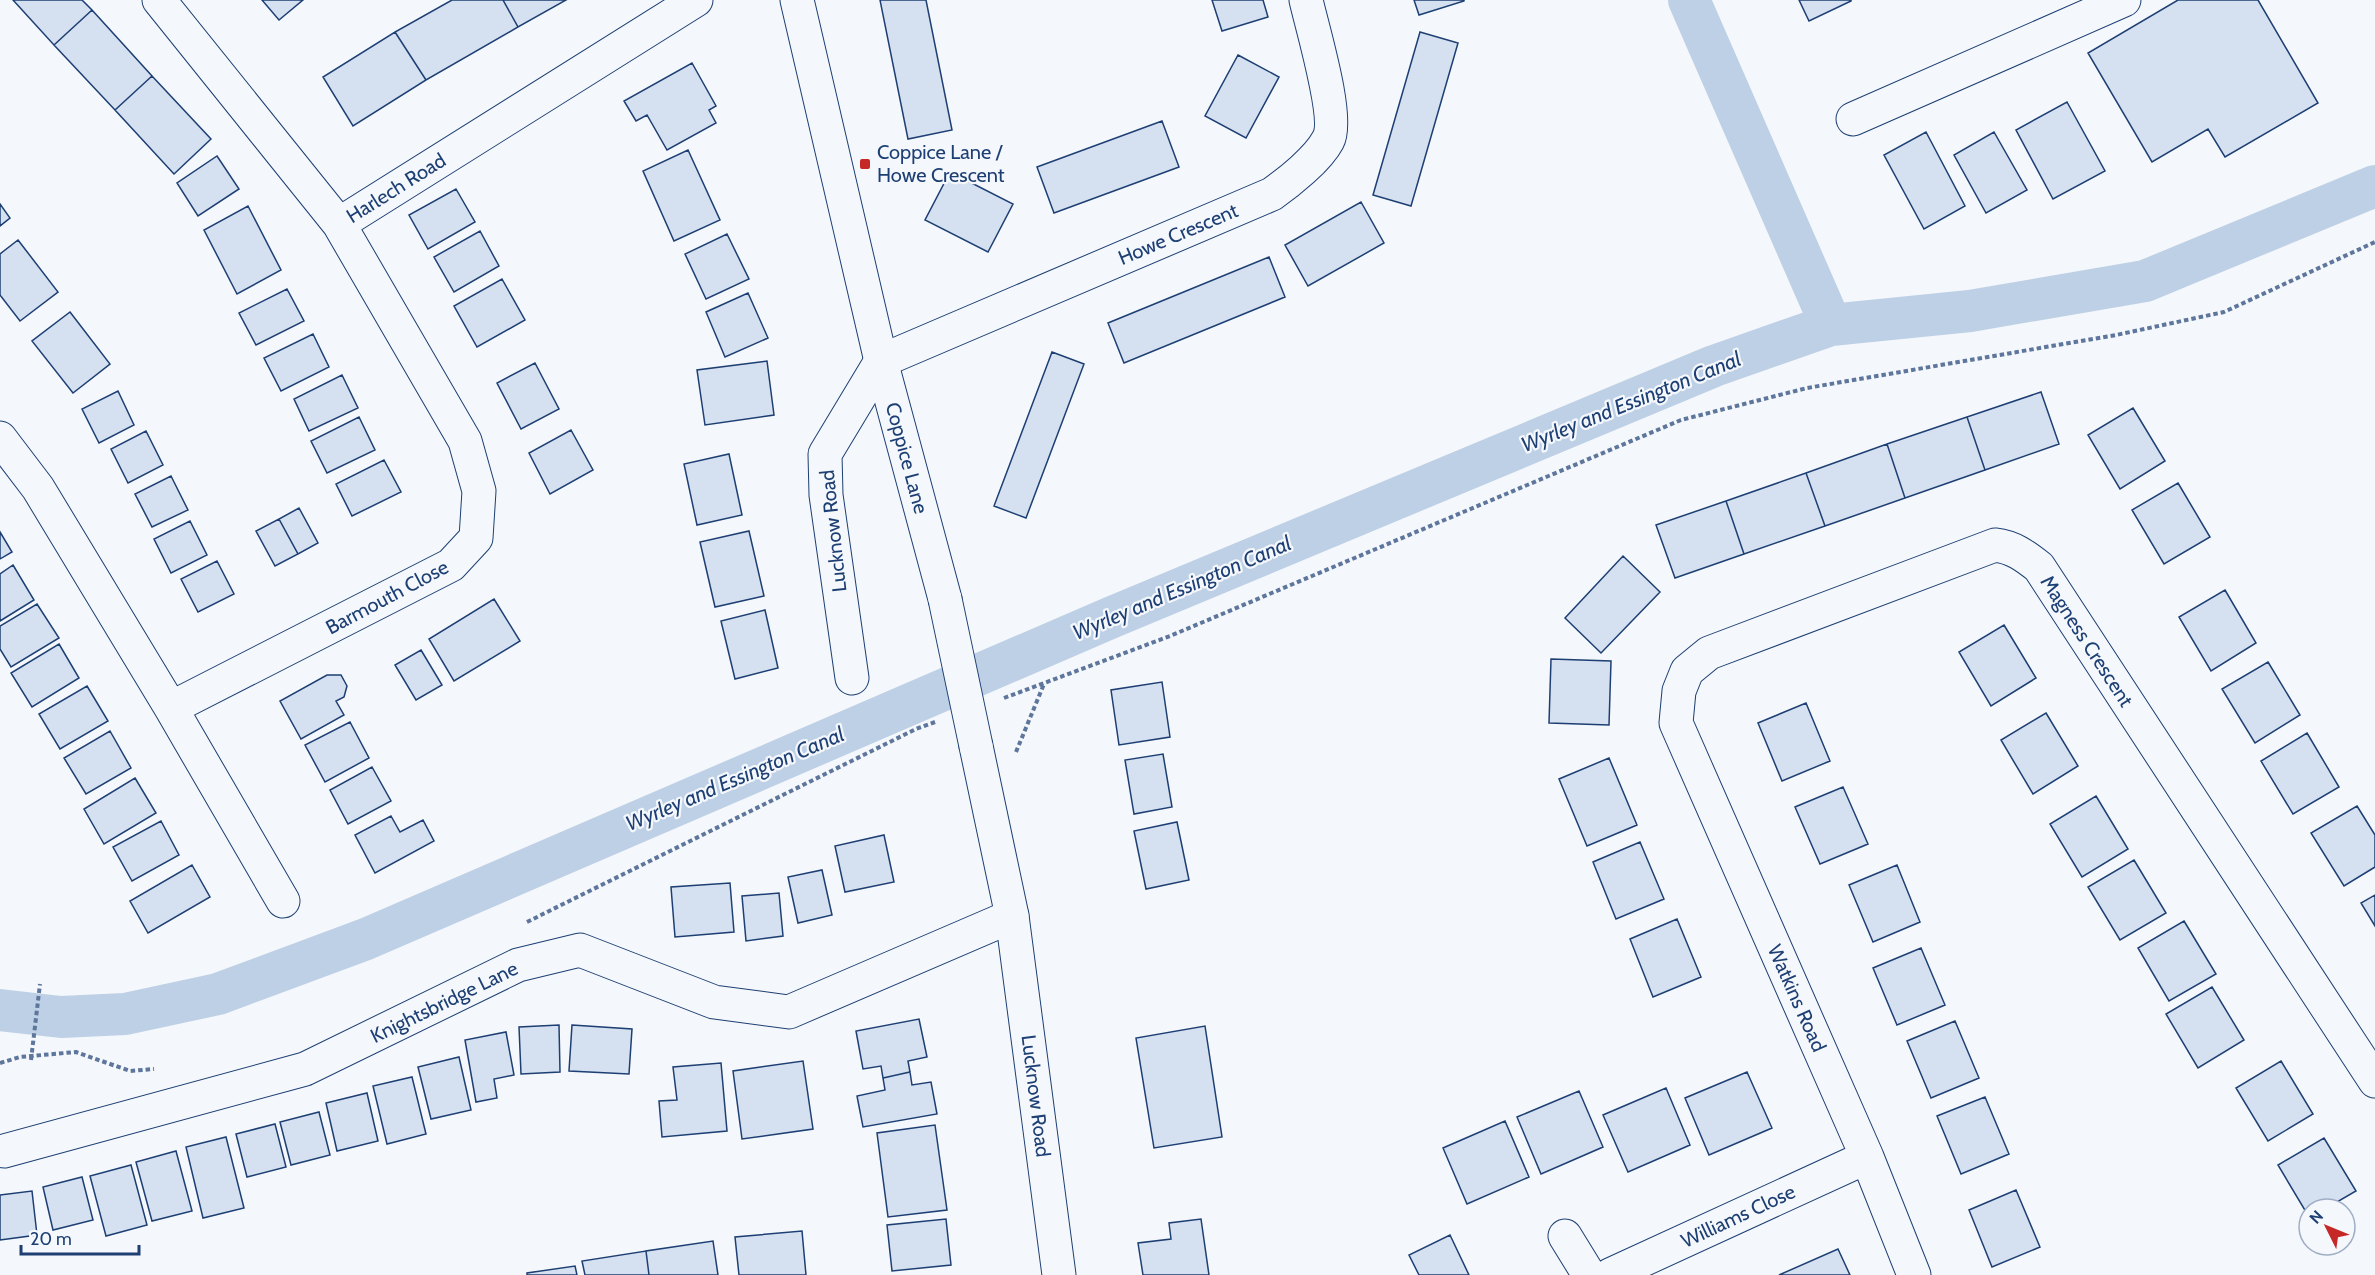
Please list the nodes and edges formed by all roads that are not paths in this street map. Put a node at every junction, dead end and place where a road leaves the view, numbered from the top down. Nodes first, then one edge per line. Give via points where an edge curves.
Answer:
1 (159, 0) edge
2 (696, 0) edge
3 (797, 0) edge
4 (1306, 0) edge
5 (2124, 0) edge
6 (1853, 119) dead end
7 (339, 224) junction
8 (881, 361) junction
9 (0, 438) edge
10 (852, 678) dead end
11 (171, 708) junction
12 (1676, 723) joint
13 (283, 901) dead end
14 (1012, 916) junction
15 (2375, 1081) edge
16 (4, 1151) dead end
17 (1867, 1156) junction
18 (1565, 1236) dead end
19 (1059, 1275) edge
20 (1589, 1275) edge
21 (1610, 1275) edge
22 (1914, 1275) edge

1 - 7 street, Harlech Road
2 - 7 street, Harlech Road
3 - 8 street, Coppice Lane
4 - 8 street, Howe Crescent via 1331,110 1329,139 1298,175 1272,194
5 - 6 street
7 - 11 street, Barmouth Close via 465,441 480,491 476,538 452,565
8 - 10 street, Lucknow Road via 825,454 826,495
8 - 14 street, Coppice Lane, bridge via 945,599
9 - 11 street via 38,488
11 - 13 street
12 - 15 street, Magness Crescent via 1678,691 1687,671 1709,652 1995,545 2008,546 2039,567
12 - 17 street, Watkins Road
14 - 16 street, Knightsbridge Lane via 789,1012 714,1002 580,950 518,965 305,1069
14 - 19 street, Lucknow Road
17 - 21 street, Williams Close
17 - 22 street, Watkins Road
18 - 20 street

